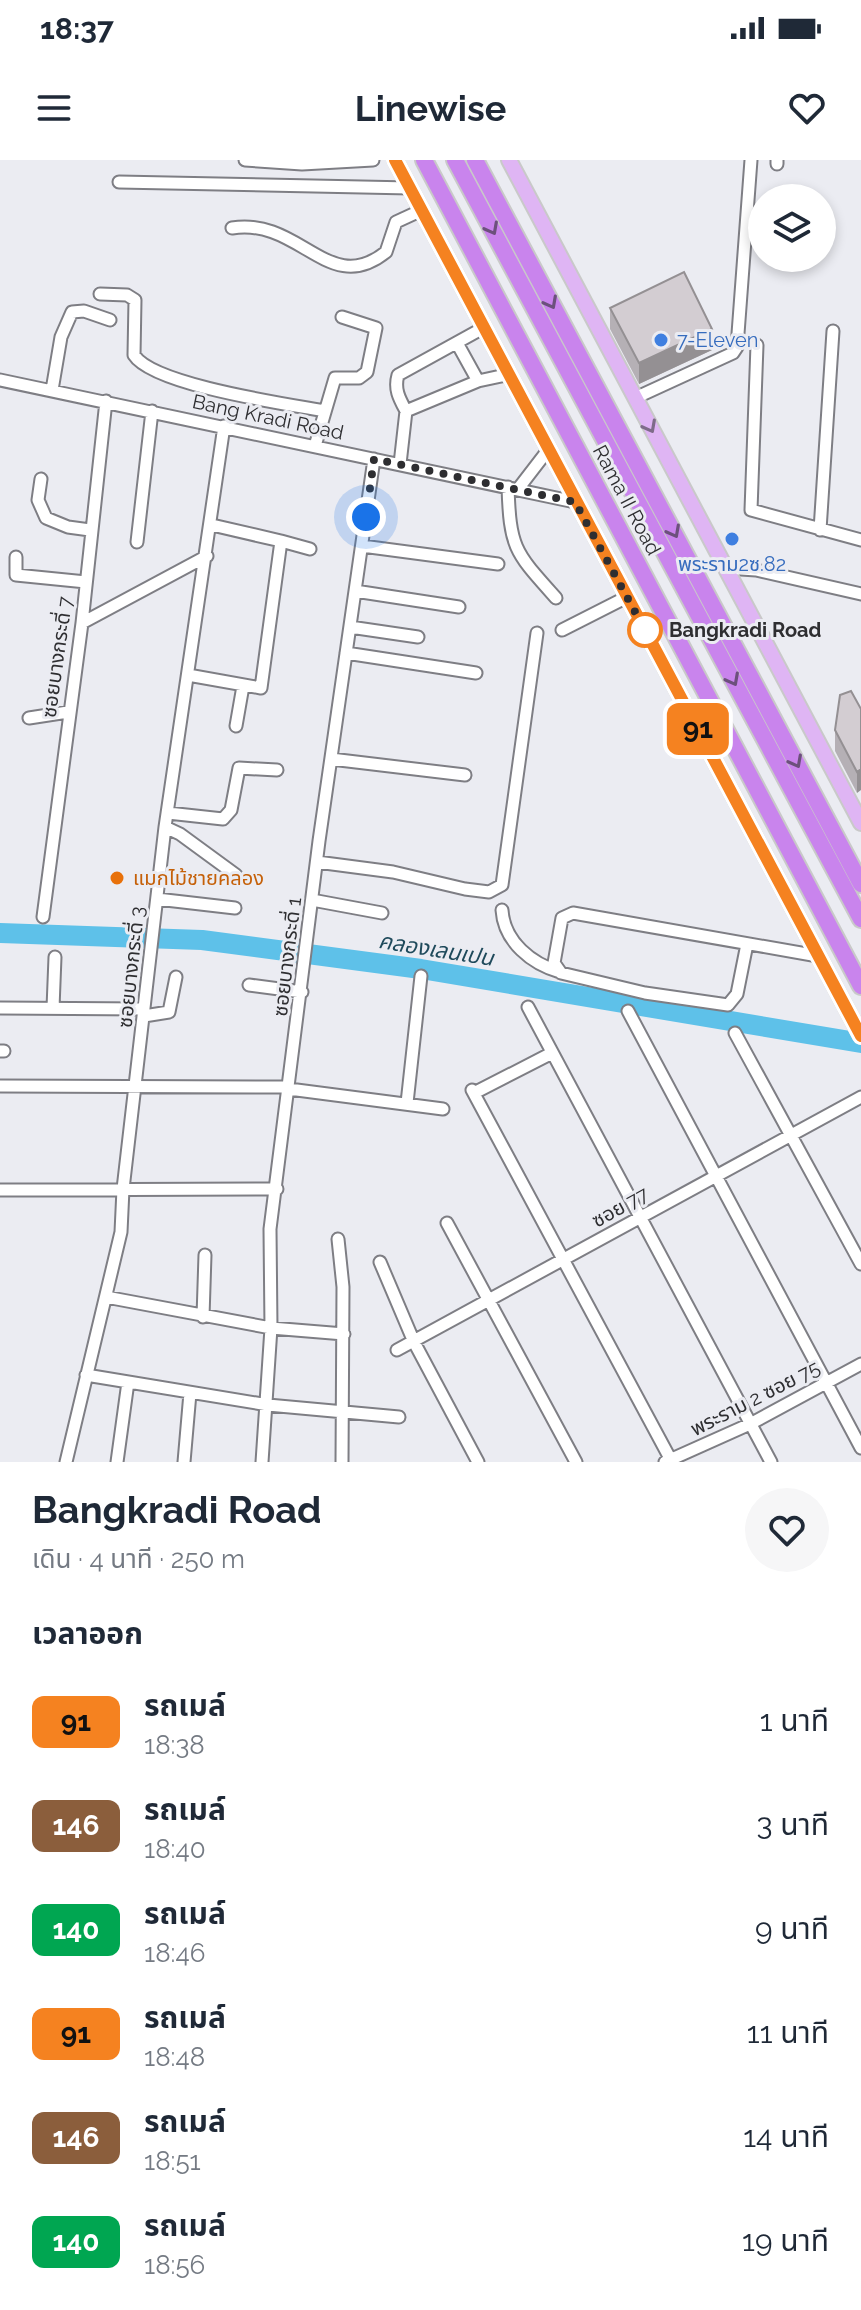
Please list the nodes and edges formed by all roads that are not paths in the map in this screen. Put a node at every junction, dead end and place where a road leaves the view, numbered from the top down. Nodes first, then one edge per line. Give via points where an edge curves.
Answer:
1 (245, 160) edge
2 (373, 160) edge
3 (395, 160) edge
4 (427, 160) edge
5 (455, 160) edge
6 (475, 160) edge
7 (509, 160) edge
8 (751, 160) edge
9 (119, 182) dead end
10 (410, 188) junction
11 (422, 210) junction
12 (232, 228) dead end
13 (100, 294) dead end
14 (342, 317) dead end
15 (110, 320) dead end
16 (485, 327) junction
17 (833, 331) dead end
18 (457, 343) junction
19 (757, 345) dead end
20 (510, 374) junction
21 (0, 380) edge
22 (478, 381) junction
23 (52, 390) junction
24 (635, 398) junction
25 (106, 401) junction
26 (152, 411) junction
27 (325, 411) junction
28 (406, 411) junction
29 (224, 426) junction
30 (315, 446) junction
31 (548, 450) junction
32 (374, 459) junction
33 (400, 464) junction
34 (41, 479) dead end
35 (513, 488) junction
36 (575, 502) junction
37 (212, 525) junction
38 (90, 530) junction
39 (820, 530) junction
40 (861, 540) edge
41 (281, 541) junction
42 (137, 542) dead end
43 (362, 546) junction
44 (310, 549) dead end
45 (207, 556) junction
46 (16, 557) dead end
47 (498, 564) dead end
48 (726, 568) junction
49 (86, 582) junction
50 (355, 591) junction
51 (861, 594) edge
52 (627, 597) junction
53 (556, 598) dead end
54 (459, 607) dead end
55 (82, 623) junction
56 (350, 627) junction
57 (562, 630) dead end
58 (537, 633) dead end
59 (418, 637) dead end
60 (346, 653) junction
61 (476, 673) dead end
62 (188, 675) junction
63 (243, 686) junction
64 (261, 688) junction
65 (260, 701) dead end
66 (68, 712) junction
67 (29, 718) dead end
68 (236, 726) dead end
69 (331, 759) junction
70 (277, 770) dead end
71 (465, 775) dead end
72 (168, 813) junction
73 (861, 823) edge
74 (165, 827) junction
75 (317, 862) junction
76 (236, 875) dead end
77 (861, 884) edge
78 (157, 899) junction
79 (312, 900) junction
80 (235, 908) dead end
81 (502, 910) dead end
82 (382, 913) dead end
83 (43, 917) dead end
84 (861, 919) edge
85 (747, 944) junction
86 (818, 956) junction
87 (55, 957) dead end
88 (861, 963) edge
89 (561, 973) junction
90 (421, 976) dead end
91 (176, 977) dead end
92 (249, 985) dead end
93 (861, 986) edge
94 (302, 992) junction
95 (528, 1007) dead end
96 (0, 1008) edge
97 (53, 1008) junction
98 (628, 1011) dead end
99 (144, 1013) junction
100 (735, 1033) dead end
101 (861, 1036) edge
102 (552, 1053) junction
103 (0, 1086) edge
104 (135, 1086) junction
105 (289, 1088) junction
106 (861, 1097) edge
107 (407, 1103) junction
108 (443, 1109) dead end
109 (791, 1135) junction
110 (716, 1176) junction
111 (123, 1189) junction
112 (277, 1189) junction
113 (0, 1190) edge
114 (640, 1217) junction
115 (447, 1223) dead end
116 (338, 1239) dead end
117 (205, 1255) dead end
118 (563, 1259) junction
119 (380, 1262) dead end
120 (861, 1264) edge
121 (106, 1297) junction
122 (487, 1300) junction
123 (203, 1317) junction
124 (271, 1328) junction
125 (344, 1334) junction
126 (414, 1342) junction
127 (397, 1350) dead end
128 (861, 1364) edge
129 (86, 1375) junction
130 (128, 1382) junction
131 (826, 1383) junction
132 (190, 1393) junction
133 (268, 1405) junction
134 (344, 1412) junction
135 (399, 1417) dead end
136 (750, 1424) junction
137 (861, 1448) edge
138 (669, 1461) edge
139 (66, 1462) edge
140 (117, 1462) edge
141 (184, 1462) edge
142 (262, 1462) edge
143 (342, 1462) edge
144 (478, 1462) edge
145 (576, 1462) edge
146 (771, 1462) edge

1 - 2 street
3 - 10 main road
4 - 88 highway
4 - 93 highway, Rama II Road
5 -> 84 highway
6 -> 77 highway, Rama II Road
7 - 24 main road
8 - 24 street via 737,347
9 - 10 street
10 - 11 main road
11 - 12 street via 396,222 386,252 357,267 337,267 279,231
11 - 16 main road
13 - 27 street via 135,300 134,355 145,367 200,386
14 - 27 street via 373,325 375,332 367,372 359,378 335,378
15 - 23 street via 72,312 61,337
16 - 18 street
16 - 20 main road
17 - 39 street
18 - 22 street
18 - 28 street via 398,375 395,385
19 - 39 street via 750,507 754,513
20 - 22 street
20 - 31 main road
21 - 23 street, Bang Kradi Road
22 - 28 street
23 - 25 street, Bang Kradi Road
24 -> 48 main road
25 - 26 street, Bang Kradi Road
25 - 38 street, ซอยบางกระดี่ 7
26 - 29 street, Bang Kradi Road
26 - 42 street
27 - 30 street
28 - 33 street
29 - 30 street, Bang Kradi Road
29 - 37 street, ซอยบางกระดี่ 3
30 - 32 street, Bang Kradi Road
31 - 35 street
31 - 36 main road
32 - 33 street, Bang Kradi Road
32 - 43 street, ซอยบางกระดี่ 1
33 - 35 street, Bang Kradi Road
34 - 38 street via 38,500 46,518
35 - 36 street, Bang Kradi Road
35 - 53 street via 510,532 521,558
36 - 52 main road
37 - 41 street
37 - 45 street, ซอยบางกระดี่ 3
38 - 49 street, ซอยบางกระดี่ 7
39 - 40 street
41 - 44 street
41 - 64 street
43 - 47 street
43 - 50 street, ซอยบางกระดี่ 1
45 - 55 street
45 - 62 street, ซอยบางกระดี่ 3
46 - 49 street via 16,575
48 - 51 street
48 - 73 main road
49 - 55 street, ซอยบางกระดี่ 7
50 - 54 street
50 - 56 street, ซอยบางกระดี่ 1
52 - 57 street
52 - 86 main road
55 - 66 street, ซอยบางกระดี่ 7
56 - 59 street
56 - 60 street, ซอยบางกระดี่ 1
58 - 75 street via 502,885 489,892
60 - 61 street
60 - 69 street, ซอยบางกระดี่ 1
62 - 63 street
62 - 72 street, ซอยบางกระดี่ 3
63 - 64 street
63 - 68 street
64 - 65 street
66 - 67 street
66 - 83 street, ซอยบางกระดี่ 7
69 - 71 street
69 - 75 street, ซอยบางกระดี่ 1
70 - 72 street via 239,768 231,810 223,819
72 - 74 street, ซอยบางกระดี่ 3
74 - 76 street
74 - 78 street, ซอยบางกระดี่ 3
75 - 79 street, ซอยบางกระดี่ 1
78 - 80 street
78 - 99 street, ซอยบางกระดี่ 3
79 - 82 street
79 - 94 street, ซอยบางกระดี่ 1
81 - 89 street via 515,944 540,965
85 - 86 street
85 - 89 street via 737,994 728,1005
85 - 89 street via 573,913 562,918 554,963
86 - 101 main road
87 - 97 street
90 - 107 street
91 - 99 street via 169,1012
92 - 94 street
94 - 105 street, ซอยบางกระดี่ 1
95 - 102 street
96 - 97 street
97 - 99 street
98 - 110 street
99 - 104 street, ซอยบางกระดี่ 3
100 - 109 street
102 - 114 street
102 - 118 street via 473,1092
103 - 104 street
104 - 105 street
104 - 111 street, ซอยบางกระดี่ 3
105 - 107 street
105 - 112 street, ซอยบางกระดี่ 1
106 - 109 street, ซอย 77
107 - 108 street
109 - 110 street, ซอย 77
109 - 120 street
110 - 114 street, ซอย 77
110 - 131 street
111 - 112 street
111 - 113 street
111 - 121 street, ซอยบางกระดี่ 3 via 121,1232
112 - 124 street, ซอยบางกระดี่ 1 via 270,1229
114 - 118 street, ซอย 77
114 - 136 street
115 - 122 street
116 - 125 street
117 - 123 street
118 - 122 street, ซอย 77
118 - 138 street
119 - 126 street
121 - 123 street
121 - 129 street, ซอยบางกระดี่ 3
122 - 126 street, ซอย 77
122 - 145 street
123 - 124 street
124 - 125 street
124 - 133 street, ซอยบางกระดี่ 1
125 - 134 street
126 - 127 street, ซอย 77
126 - 144 street
128 - 131 street, พระราม 2 ซอย 75
129 - 130 street
129 - 139 street, ซอยบางกระดี่ 3
130 - 132 street
130 - 140 street
131 - 136 street, พระราม 2 ซอย 75
131 - 137 street
132 - 133 street
132 - 141 street
133 - 134 street
133 - 142 street, ซอยบางกระดี่ 1
134 - 135 street
134 - 143 street
136 - 138 street, พระราม 2 ซอย 75
136 - 146 street

